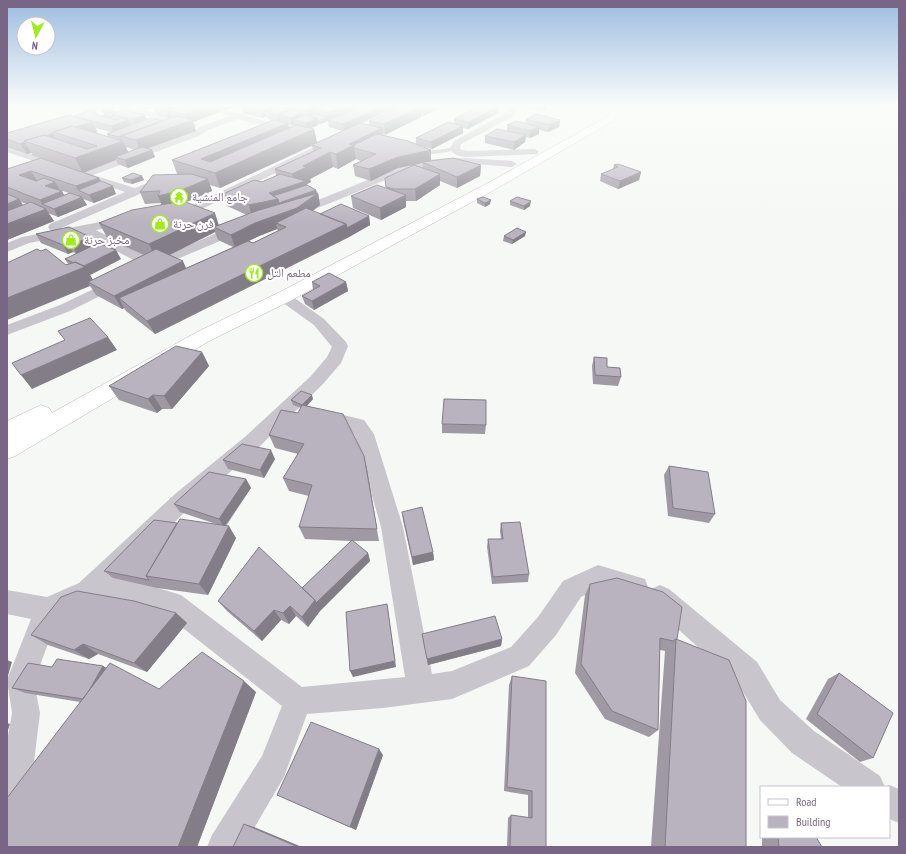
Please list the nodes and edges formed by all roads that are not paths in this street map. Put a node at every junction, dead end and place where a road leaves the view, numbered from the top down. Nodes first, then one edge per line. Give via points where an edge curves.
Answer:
1 (165, 145) edge
2 (325, 145) edge
3 (456, 145) edge
4 (547, 145) edge
5 (565, 145) edge
6 (412, 148) edge
7 (455, 148) junction
8 (7, 149) edge
9 (129, 149) edge
10 (534, 152) junction
11 (142, 153) junction
12 (39, 156) junction
13 (512, 164) junction
14 (19, 166) edge
15 (83, 175) junction
16 (175, 175) edge
17 (212, 188) edge
18 (135, 192) junction
19 (227, 192) junction
20 (287, 212) edge
21 (159, 215) edge
22 (136, 220) edge
23 (253, 223) edge
24 (84, 229) junction
25 (26, 240) junction
26 (7, 248) edge
27 (153, 265) junction
28 (139, 272) edge
29 (126, 278) edge
30 (284, 297) junction
31 (7, 330) edge
32 (286, 410) junction
33 (7, 431) edge
34 (7, 450) edge
35 (88, 591) junction
36 (7, 602) edge
37 (48, 610) junction
38 (421, 689) junction
39 (298, 701) junction
40 (7, 782) edge
41 (868, 786) edge
42 (890, 802) edge
43 (899, 808) edge
44 (224, 847) edge

1 - 11 street
2 - 19 street
3 - 7 street
4 - 10 main road
5 - 30 main road
6 - 7 lane via 440,152
7 - 10 street via 459,153 467,154
8 - 12 street via 27,156
9 - 11 street
10 - 13 main road
11 - 15 street
12 - 14 street
12 - 15 street
13 - 20 street via 465,161 429,163
13 - 33 main road
15 - 18 street
16 - 18 street
17 - 19 street
18 - 25 street
19 - 21 street via 196,208
22 - 24 street
23 - 27 street
24 - 25 street
24 - 27 street
25 - 26 street
27 - 28 street
29 - 31 street via 65,308
30 - 32 street via 319,322 340,346 335,359
30 - 34 main road via 204,336
32 - 35 street via 182,500
32 - 38 street via 357,424 364,434 392,527
35 - 37 street
35 - 39 street via 128,590 172,604
36 - 37 street
37 - 40 street via 20,682 26,713 19,762
38 - 39 street
38 - 41 street via 452,685 520,657 547,626 572,589 598,576 654,593 747,672 770,710 803,742
39 - 44 street via 273,766
42 - 43 street

